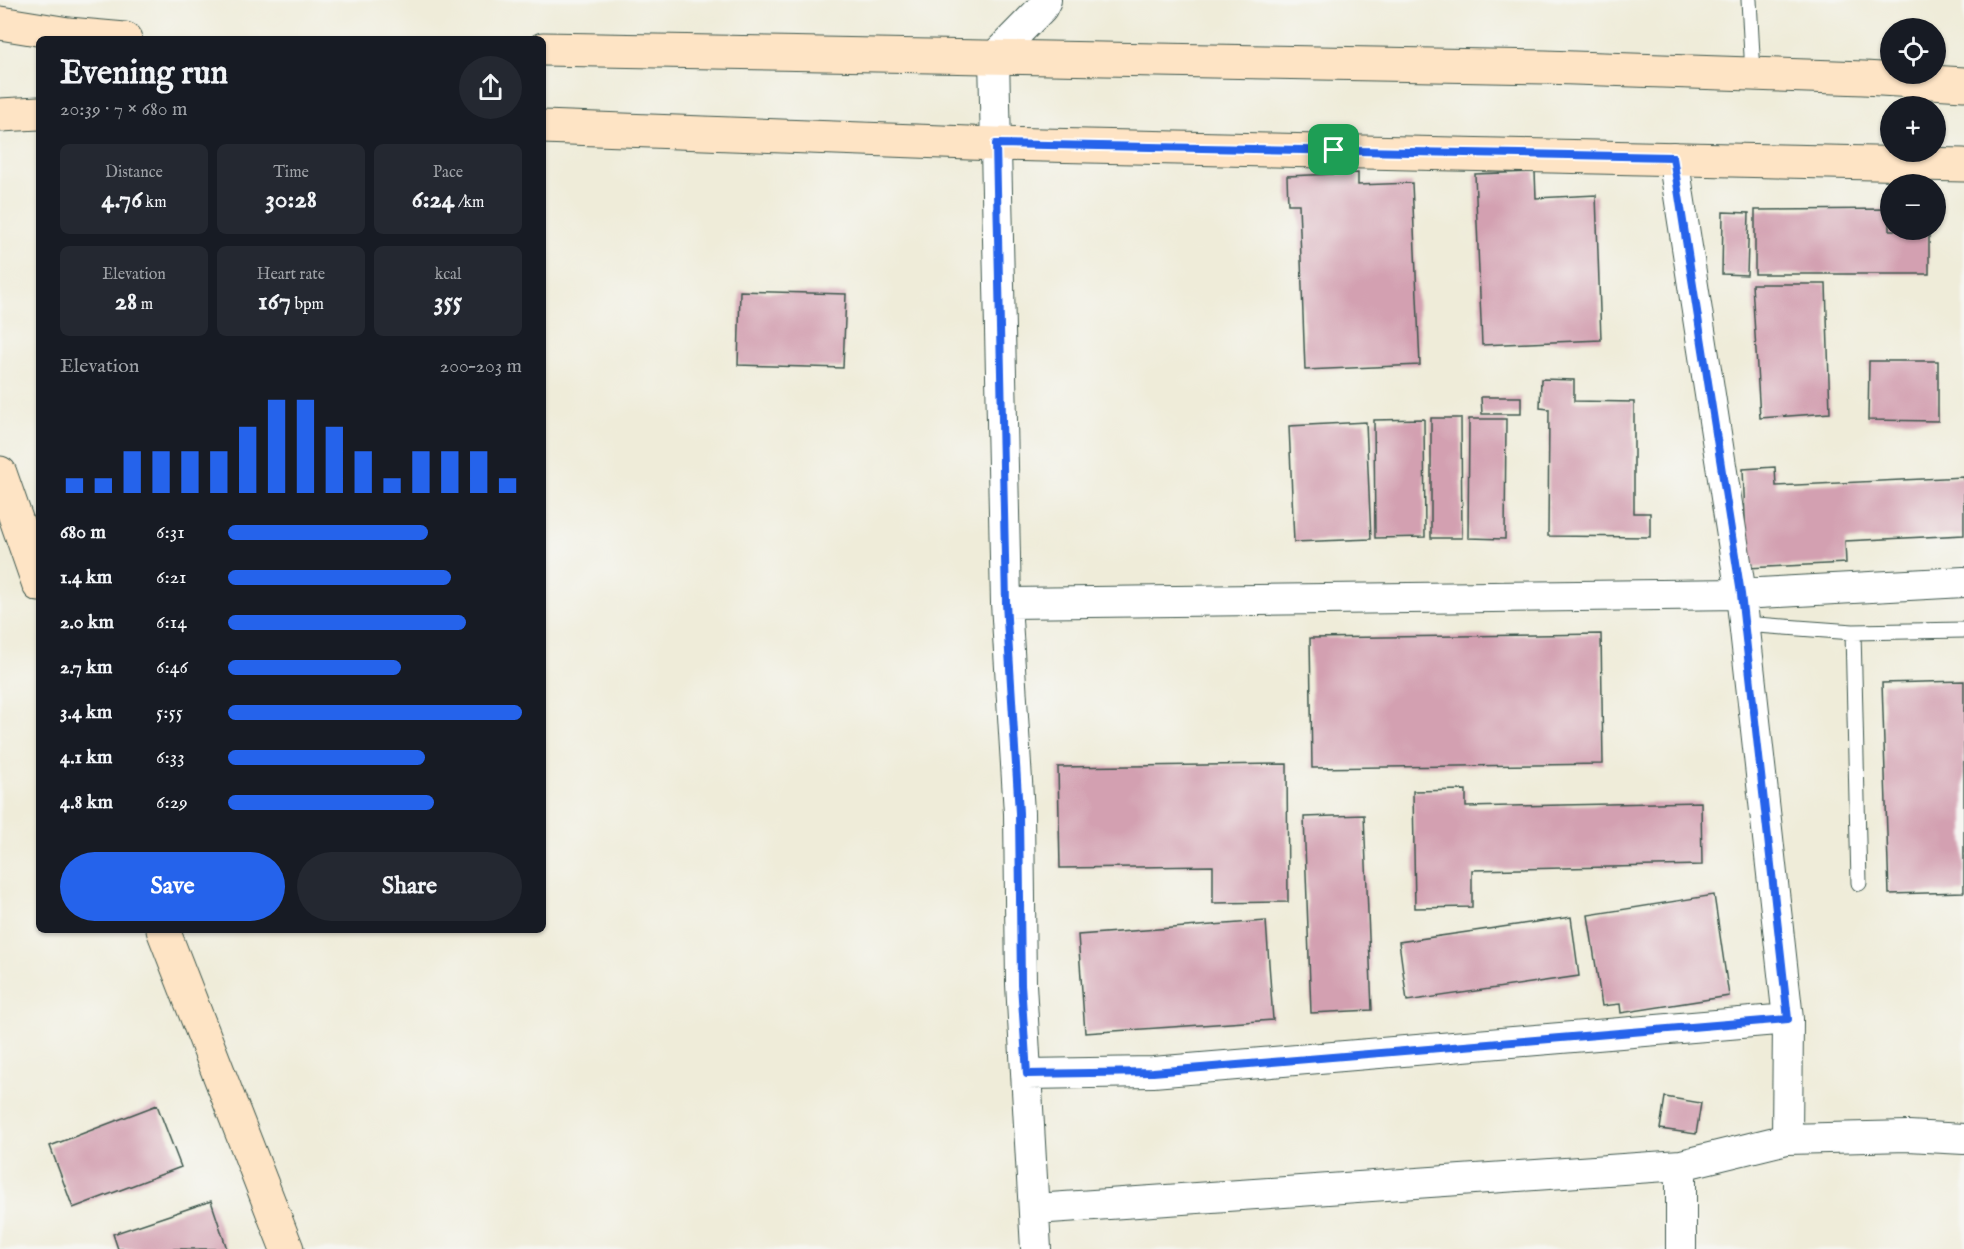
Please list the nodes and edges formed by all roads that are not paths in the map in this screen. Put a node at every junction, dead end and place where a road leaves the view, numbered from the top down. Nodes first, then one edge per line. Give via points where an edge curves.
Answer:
1 (1046, 0) edge
2 (1749, 0) edge
3 (0, 23) edge
4 (91, 36) edge
5 (546, 49) edge
6 (994, 57) junction
7 (1753, 74) junction
8 (1964, 84) edge
9 (36, 113) edge
10 (0, 115) edge
11 (546, 127) edge
12 (996, 144) junction
13 (1673, 157) junction
14 (1964, 165) edge
15 (0, 473) edge
16 (36, 576) edge
17 (1964, 582) edge
18 (1741, 594) junction
19 (1006, 603) junction
20 (1744, 624) junction
21 (1964, 630) edge
22 (1853, 632) junction
23 (1859, 883) dead end
24 (164, 933) edge
25 (1788, 1019) junction
26 (1027, 1074) junction
27 (1787, 1139) junction
28 (1964, 1139) edge
29 (1681, 1165) junction
30 (1035, 1209) junction
31 (286, 1249) edge
32 (1036, 1249) edge
33 (1681, 1249) edge

1 - 6 street
2 - 7 lane
3 - 4 street
5 - 6 street
6 - 7 street
6 - 12 street
7 - 8 street
9 - 10 street
11 - 12 street
12 - 13 street
12 - 19 street
13 - 14 street
13 - 18 street
15 - 16 street
17 - 18 street
18 - 19 street
18 - 20 street
19 - 26 street via 1019,813 1021,984
20 - 22 lane
20 - 25 street
21 - 22 lane
22 - 23 lane
24 - 31 street
25 - 26 street via 1153,1072
25 - 27 street
26 - 30 street
27 - 28 street
27 - 29 street
29 - 30 street
29 - 33 street
30 - 32 street

